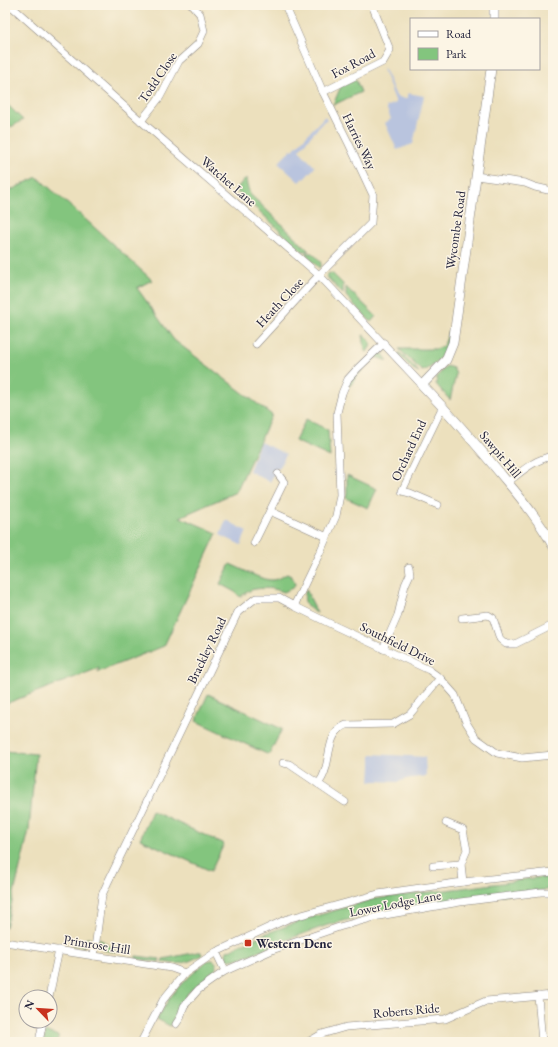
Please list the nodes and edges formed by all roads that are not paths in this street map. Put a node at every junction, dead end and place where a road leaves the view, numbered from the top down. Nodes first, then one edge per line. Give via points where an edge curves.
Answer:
1 (10, 5) edge
2 (192, 5) edge
3 (285, 5) edge
4 (372, 5) edge
5 (494, 5) edge
6 (494, 18) edge
7 (491, 70) edge
8 (323, 92) junction
9 (141, 121) junction
10 (476, 176) junction
11 (548, 190) dead end
12 (320, 276) junction
13 (384, 343) junction
14 (256, 344) dead end
15 (422, 385) junction
16 (442, 406) junction
17 (553, 456) edge
18 (278, 474) dead end
19 (508, 482) junction
20 (438, 505) dead end
21 (270, 511) junction
22 (327, 537) junction
23 (254, 543) dead end
24 (553, 546) edge
25 (409, 567) dead end
26 (294, 606) junction
27 (462, 618) dead end
28 (553, 625) edge
29 (383, 649) junction
30 (440, 678) junction
31 (553, 754) edge
32 (283, 763) dead end
33 (318, 784) junction
34 (345, 802) dead end
35 (446, 823) dead end
36 (461, 864) junction
37 (433, 866) dead end
38 (553, 872) edge
39 (463, 882) junction
40 (553, 892) edge
41 (5, 942) edge
42 (59, 950) junction
43 (216, 952) junction
44 (94, 956) junction
45 (225, 972) junction
46 (185, 973) junction
47 (51, 989) edge
48 (553, 995) edge
49 (538, 996) junction
50 (176, 1024) dead end
51 (41, 1029) edge
52 (39, 1042) edge
53 (141, 1042) edge
54 (308, 1042) edge
55 (542, 1042) edge

1 - 9 street, Watchet Lane
2 - 9 street, Todd Close via 200,14 204,31 198,44 179,61 160,97
3 - 8 street, Harries Way
4 - 8 street, Fox Road via 390,50 383,62
5 - 6 street
7 - 10 street, Wycombe Road
8 - 12 street, Harries Way via 373,195 371,223
9 - 12 street, Watchet Lane
10 - 11 street via 525,183
10 - 15 street, Wycombe Road via 453,343 446,360
12 - 13 street, Watchet Lane
12 - 14 street, Heath Close
13 - 15 street, Watchet Lane
13 - 22 street via 348,379 342,393 337,412 340,495 336,516
15 - 16 street, Sawpit Hill
16 - 19 street, Sawpit Hill
16 - 20 street, Orchard End via 402,491
17 - 19 street via 528,466
18 - 21 street via 284,482
19 - 24 street, Sawpit Hill via 538,521
21 - 22 street
21 - 23 street
22 - 26 street
25 - 29 street via 410,574 404,585 398,615
26 - 29 street, Southfield Drive
26 - 44 street, Brackley Road via 279,598 256,598 238,612 104,890
27 - 28 street via 488,615 493,618 500,639 506,644 515,644
29 - 30 street, Southfield Drive via 429,670
30 - 31 street, Southfield Drive via 455,695 476,738 497,753 522,758
30 - 33 street via 410,714 393,724 340,727 333,737 324,776
32 - 33 street via 289,764
33 - 34 street
35 - 36 street via 463,830 467,850
36 - 37 street
36 - 39 street
38 - 39 street
39 - 43 street via 378,894 287,920
40 - 45 street, Lower Lodge Lane via 460,902 379,916 339,926 272,950
41 - 42 street, Primrose Hill
42 - 44 street, Primrose Hill
42 - 47 street
43 - 45 street
43 - 46 street
44 - 46 street, Primrose Hill via 171,968
45 - 50 street, Lower Lodge Lane via 198,990 184,1006
46 - 53 street via 163,1000
48 - 49 street, Roberts Ride
49 - 54 street, Roberts Ride via 486,1001 446,1019 346,1027 322,1034
49 - 55 street
51 - 52 street

